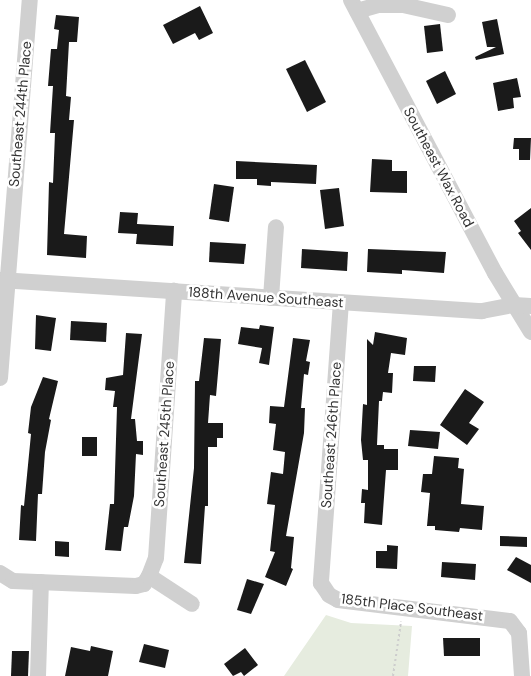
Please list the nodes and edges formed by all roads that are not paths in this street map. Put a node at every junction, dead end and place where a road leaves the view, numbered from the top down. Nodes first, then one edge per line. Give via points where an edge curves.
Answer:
1 (30, 0) edge
2 (354, 5) edge
3 (448, 15) dead end
4 (276, 227) dead end
5 (3, 280) edge
6 (174, 291) junction
7 (271, 298) junction
8 (340, 302) junction
9 (514, 305) junction
10 (531, 306) edge
11 (531, 332) edge
12 (0, 378) edge
13 (322, 568) joint
14 (0, 573) edge
15 (149, 576) junction
16 (41, 582) junction
17 (192, 604) dead end
18 (38, 676) edge
19 (522, 676) edge

1 - 5 street, Southeast 244th Place
2 - 3 street via 403,5
2 - 9 street, Southeast Wax Road
4 - 7 street
5 - 6 street, 188th Avenue Southeast
5 - 12 street, Southeast 244th Place
6 - 7 street, 188th Avenue Southeast
6 - 15 street, Southeast 245th Place via 156,558
7 - 8 street, 188th Avenue Southeast
8 - 9 street, 188th Avenue Southeast via 482,311
8 - 13 street, Southeast 246th Place
9 - 10 street, 188th Avenue Southeast
9 - 11 street, Southeast Wax Road
13 - 19 street, 185th Place Southeast via 321,582 329,595 338,600 510,621 519,633
14 - 16 street via 13,581
15 - 16 street via 144,584 136,586
15 - 17 street
16 - 18 street

